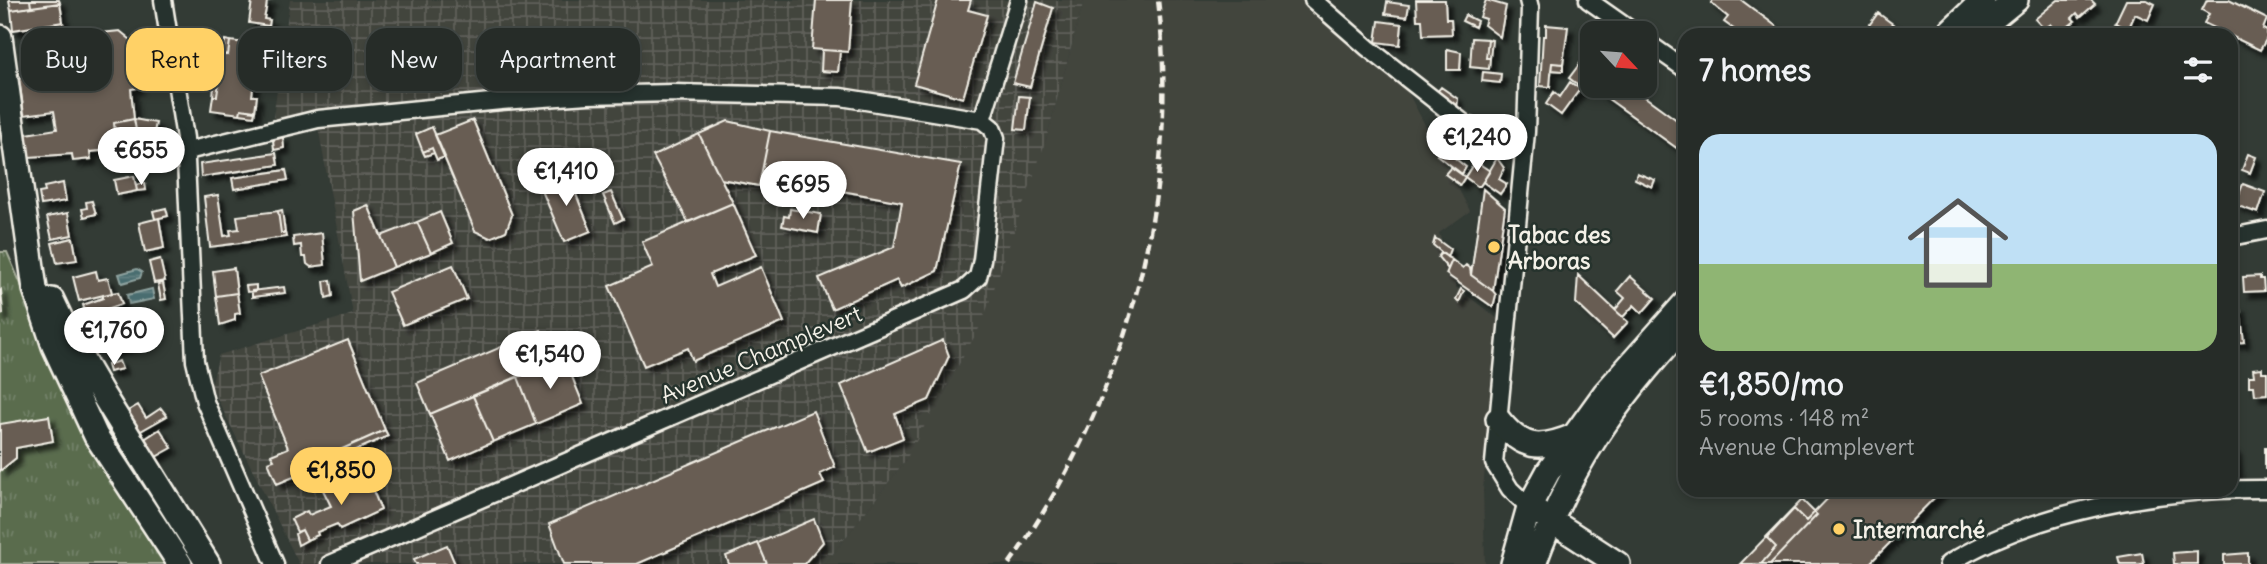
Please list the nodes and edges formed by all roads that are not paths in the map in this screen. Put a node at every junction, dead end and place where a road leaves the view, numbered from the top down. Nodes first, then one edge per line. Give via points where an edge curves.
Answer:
1 (163, 0) edge
2 (1019, 0) edge
3 (1313, 0) edge
4 (1528, 0) edge
5 (1588, 0) edge
6 (1983, 0) edge
7 (2016, 0) edge
8 (1618, 21) edge
9 (1953, 28) edge
10 (1982, 28) edge
11 (0, 37) edge
12 (1657, 49) edge
13 (1678, 64) edge
14 (982, 120) junction
15 (1526, 132) junction
16 (181, 152) junction
17 (2267, 230) edge
18 (2238, 236) edge
19 (31, 256) junction
20 (1678, 311) edge
21 (1678, 334) edge
22 (1499, 419) junction
23 (1574, 436) junction
24 (2267, 489) edge
25 (2238, 491) edge
26 (2160, 497) edge
27 (1530, 507) junction
28 (1550, 520) junction
29 (182, 553) edge
30 (208, 564) edge
31 (275, 564) edge
32 (330, 564) edge
33 (1513, 564) edge
34 (1534, 564) edge
35 (1618, 564) edge
36 (1948, 564) edge

1 - 16 street
2 - 14 street
3 - 15 street via 1465,124
4 - 15 street
5 - 8 street
6 - 9 street
7 - 10 street
11 - 19 street
12 - 13 street
14 - 16 street via 841,97 588,95 318,119
14 - 32 street, Avenue Champlevert via 996,138 982,260 978,277 964,290
15 - 22 street
16 - 31 street via 195,361 205,402
17 - 18 street
19 - 29 street
19 - 29 street via 35,289 54,346 96,436
20 - 23 street via 1605,393
21 - 28 street via 1621,398
22 - 23 street via 1510,434 1535,444 1549,446
22 - 27 street via 1494,463 1510,489
23 - 27 street
24 - 25 street
26 - 36 street via 2044,520 1975,547
27 - 28 street
27 - 33 street
28 - 34 street
28 - 35 street
29 - 30 street

